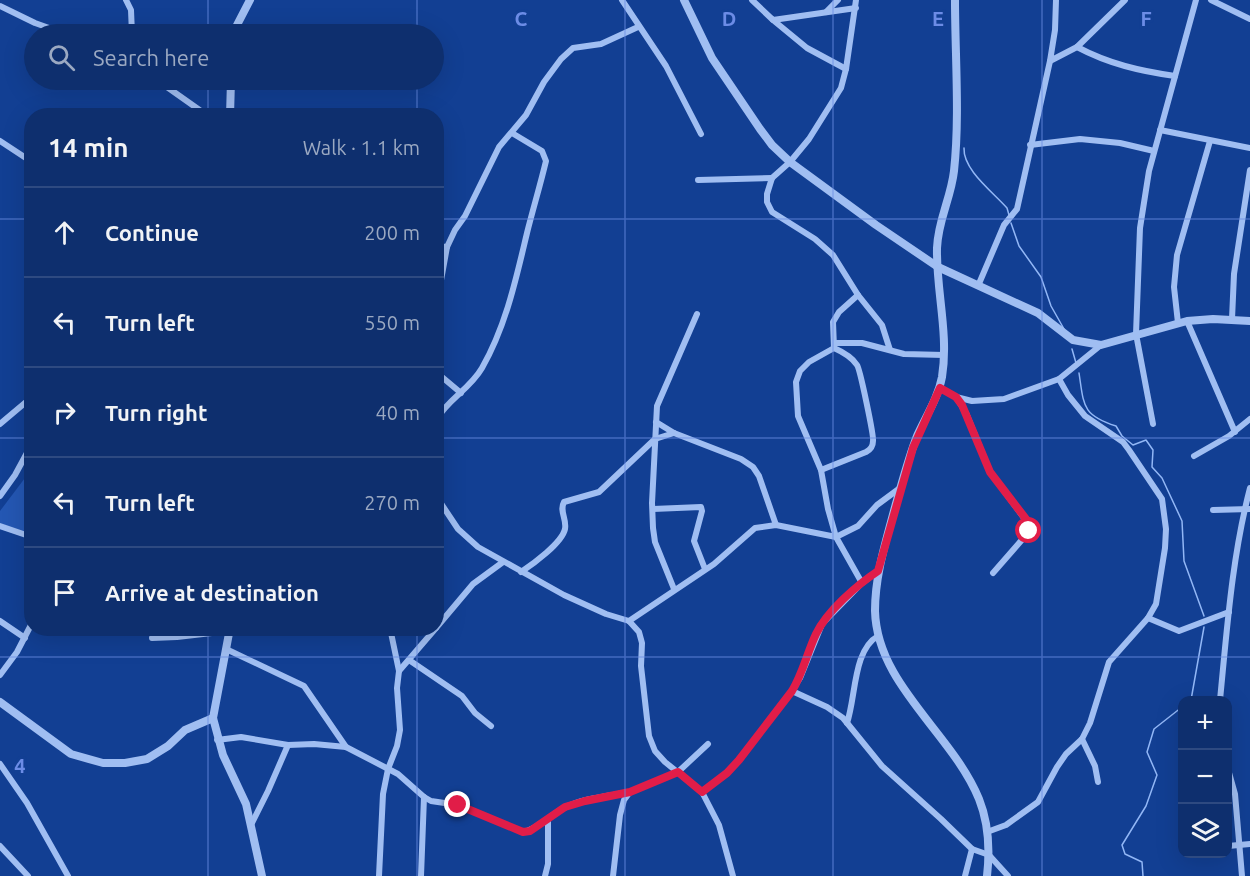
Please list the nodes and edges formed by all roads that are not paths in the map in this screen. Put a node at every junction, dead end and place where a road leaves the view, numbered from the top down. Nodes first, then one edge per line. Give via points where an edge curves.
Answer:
1 (126, 0) edge
2 (250, 0) edge
3 (622, 0) edge
4 (684, 0) edge
5 (752, 0) edge
6 (838, 0) edge
7 (856, 0) edge
8 (956, 0) edge
9 (1056, 0) edge
10 (1125, 0) edge
11 (1196, 0) edge
12 (1211, 0) edge
13 (0, 6) edge
14 (856, 8) junction
15 (825, 13) junction
16 (1250, 19) edge
17 (773, 20) junction
18 (38, 24) edge
19 (132, 24) edge
20 (238, 24) edge
21 (639, 27) junction
22 (1077, 47) junction
23 (1050, 61) junction
24 (846, 69) junction
25 (1176, 76) junction
26 (171, 90) edge
27 (231, 90) edge
28 (197, 108) edge
29 (230, 108) edge
30 (1160, 130) junction
31 (513, 134) junction
32 (701, 134) dead end
33 (0, 141) edge
34 (1210, 141) junction
35 (1030, 145) junction
36 (1250, 148) edge
37 (1154, 151) junction
38 (24, 157) edge
39 (790, 162) junction
40 (1250, 170) edge
41 (772, 178) junction
42 (698, 180) dead end
43 (444, 247) edge
44 (447, 247) junction
45 (444, 264) edge
46 (938, 267) junction
47 (978, 286) junction
48 (858, 295) junction
49 (697, 314) dead end
50 (1232, 320) junction
51 (1187, 321) junction
52 (1250, 321) edge
53 (1178, 324) junction
54 (1136, 334) junction
55 (835, 345) junction
56 (1101, 345) junction
57 (890, 350) junction
58 (944, 355) junction
59 (444, 379) edge
60 (1059, 379) junction
61 (940, 388) junction
62 (461, 393) junction
63 (956, 397) junction
64 (24, 405) edge
65 (444, 409) edge
66 (1250, 419) edge
67 (656, 422) junction
68 (0, 424) edge
69 (1153, 424) dead end
70 (1235, 432) junction
71 (674, 433) junction
72 (655, 439) junction
73 (1194, 456) dead end
74 (24, 458) edge
75 (821, 470) junction
76 (901, 487) junction
77 (1250, 488) edge
78 (0, 496) edge
79 (444, 507) edge
80 (653, 509) junction
81 (1213, 510) dead end
82 (1247, 510) edge
83 (776, 525) junction
84 (0, 526) edge
85 (24, 534) edge
86 (836, 537) junction
87 (503, 562) junction
88 (705, 569) junction
89 (878, 571) junction
90 (521, 572) junction
91 (993, 573) dead end
92 (862, 583) junction
93 (674, 589) junction
94 (1229, 612) junction
95 (444, 618) edge
96 (1148, 618) junction
97 (0, 621) edge
98 (629, 621) junction
99 (190, 636) edge
100 (229, 636) edge
101 (392, 636) edge
102 (429, 636) edge
103 (878, 636) junction
104 (25, 638) joint
105 (152, 638) dead end
106 (177, 638) joint
107 (226, 649) junction
108 (409, 660) junction
109 (399, 671) junction
110 (0, 675) edge
111 (792, 691) junction
112 (1220, 696) edge
113 (0, 702) edge
114 (213, 718) junction
115 (847, 723) junction
116 (491, 726) dead end
117 (1082, 739) junction
118 (217, 740) junction
119 (708, 744) dead end
120 (288, 745) junction
121 (346, 747) junction
122 (0, 764) edge
123 (388, 769) junction
124 (678, 772) junction
125 (1098, 782) dead end
126 (1232, 785) edge
127 (630, 792) junction
128 (702, 792) junction
129 (424, 797) junction
130 (548, 819) junction
131 (252, 823) junction
132 (987, 832) junction
133 (1250, 844) edge
134 (1239, 845) junction
135 (0, 846) edge
136 (1232, 846) edge
137 (972, 849) junction
138 (989, 855) junction
139 (28, 876) edge
140 (68, 876) edge
141 (262, 876) edge
142 (380, 876) edge
143 (421, 876) edge
144 (545, 876) edge
145 (613, 876) edge
146 (733, 876) edge
147 (965, 876) edge
148 (987, 876) edge
149 (1008, 876) edge
150 (1242, 876) edge

1 - 19 street
2 - 20 street
3 - 21 street
4 - 39 street via 712,58 772,145
5 - 17 street
6 - 15 street
7 - 14 street
8 - 46 street via 954,165 940,221
9 - 23 street
10 - 22 street
11 - 25 street
12 - 16 street
13 - 18 street
14 - 15 street
14 - 24 street
15 - 17 street
17 - 24 street via 807,48
21 - 31 street via 601,44 573,48 544,82
21 - 32 street via 666,66
22 - 23 street
22 - 25 street via 1139,71
23 - 35 street
24 - 39 street via 841,88
25 - 30 street
26 - 28 street
27 - 29 street
30 - 34 street
30 - 37 street
31 - 44 street via 499,147
31 - 62 street via 542,151 546,161 507,313 483,366
33 - 38 street
34 - 36 street
34 - 53 street via 1177,255 1174,287
35 - 37 street via 1080,139
35 - 47 street via 1017,209 1004,225
37 - 54 street via 1140,228
39 - 41 street
39 - 46 street
40 - 50 street via 1234,274
41 - 42 street
41 - 48 street via 766,194 772,213 825,248
43 - 44 street
44 - 45 street
46 - 47 street
46 - 58 street
47 - 56 street via 1038,313 1072,340
48 - 55 street via 834,318
48 - 57 street via 882,325
49 - 67 street via 657,406
50 - 51 street
50 - 52 street
51 - 53 street
51 - 70 street
53 - 54 street
54 - 56 street
54 - 69 street
55 - 57 street via 862,343
55 - 75 street via 803,367 796,382 798,416
55 - 75 street via 861,373 873,441 866,453
56 - 60 street
57 - 58 street
58 - 61 street
59 - 62 street
60 - 63 street via 1004,399 979,401
60 - 96 street via 1085,416 1123,442 1162,499 1166,548 1156,604
61 - 63 street
61 - 76 street via 917,436
62 - 65 street
63 - 91 street via 990,472 1030,526
64 - 68 street
66 - 70 street
67 - 71 street
67 - 72 street
70 - 73 street
71 - 72 street
71 - 83 street via 753,467
72 - 80 street
72 - 90 street via 598,492 564,502 564,532
74 - 78 street
75 - 86 street
76 - 86 street via 858,526
76 - 89 street
77 - 82 street
79 - 87 street via 466,538
80 - 88 street via 701,507 694,541
80 - 93 street via 655,542
81 - 82 street
82 - 94 street
83 - 86 street
83 - 88 street via 759,526
84 - 85 street
86 - 92 street
87 - 90 street
87 - 95 street via 473,584
88 - 93 street
89 - 92 street
89 - 103 street
90 - 98 street via 574,600
92 - 111 street via 822,624
93 - 98 street
94 - 96 street via 1179,631
94 - 112 street
96 - 117 street via 1109,663
97 - 104 street
98 - 124 street via 639,632 642,643 649,736 655,751
99 - 106 street
100 - 107 street
101 - 109 street
102 - 108 street
103 - 115 street via 862,655
103 - 132 street via 896,676 972,784
104 - 110 street
105 - 106 street
107 - 114 street
107 - 121 street via 304,686
108 - 109 street
108 - 116 street via 462,696
109 - 123 street via 400,730
111 - 115 street via 827,707
111 - 128 street via 739,760
113 - 114 street via 72,754 103,763 147,759 185,730
114 - 118 street
115 - 137 street via 882,766
117 - 125 street
117 - 132 street via 1062,760 1038,802 1006,825
118 - 120 street via 241,737
118 - 131 street
119 - 124 street
120 - 121 street
120 - 131 street
121 - 123 street
122 - 140 street
123 - 129 street
123 - 142 street via 383,794
124 - 127 street
124 - 128 street
126 - 134 street
127 - 130 street via 565,807
127 - 145 street via 620,815
128 - 146 street via 719,825
129 - 130 street via 458,805 523,832
129 - 143 street
130 - 144 street
131 - 141 street
132 - 138 street
133 - 134 street
134 - 136 street
134 - 150 street
135 - 139 street
137 - 138 street
137 - 147 street
138 - 148 street
138 - 149 street

